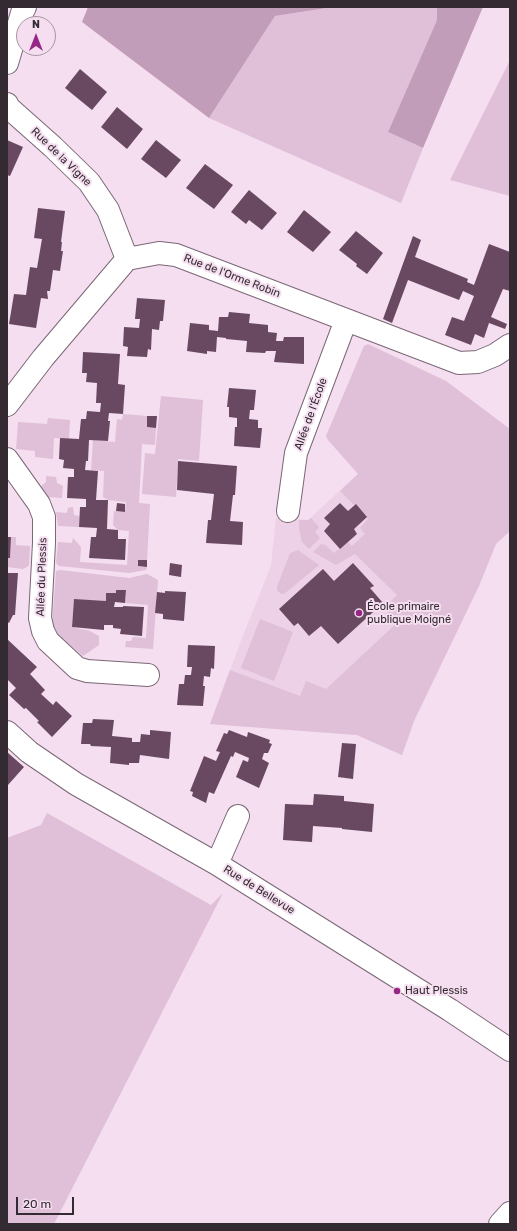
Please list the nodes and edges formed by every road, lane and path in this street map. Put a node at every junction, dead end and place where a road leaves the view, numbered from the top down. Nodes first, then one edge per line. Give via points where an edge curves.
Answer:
1 (21, 9) edge
2 (7, 63) edge
3 (7, 104) edge
4 (127, 259) junction
5 (346, 320) junction
6 (510, 345) edge
7 (7, 405) edge
8 (7, 459) edge
9 (288, 511) dead end
10 (148, 675) dead end
11 (7, 732) edge
12 (238, 816) dead end
13 (217, 864) junction
14 (510, 1050) edge
15 (510, 1213) edge
16 (500, 1224) edge

1 - 2 street
3 - 4 street, Rue de la Vigne via 89,182 108,210
4 - 5 street, Rue de l'Orme Robin via 160,253 176,255
4 - 7 street via 43,358
5 - 6 street, Rue de l'Orme Robin via 460,363 478,362 495,356
5 - 9 street, Allée de l'École via 296,453
8 - 10 street, Allée du Plessis via 39,504 44,517 40,618 42,631 48,641 77,668 87,672
11 - 13 street, Rue de Bellevue via 29,752 76,784
12 - 13 street
13 - 14 street, Rue de Bellevue
15 - 16 street

